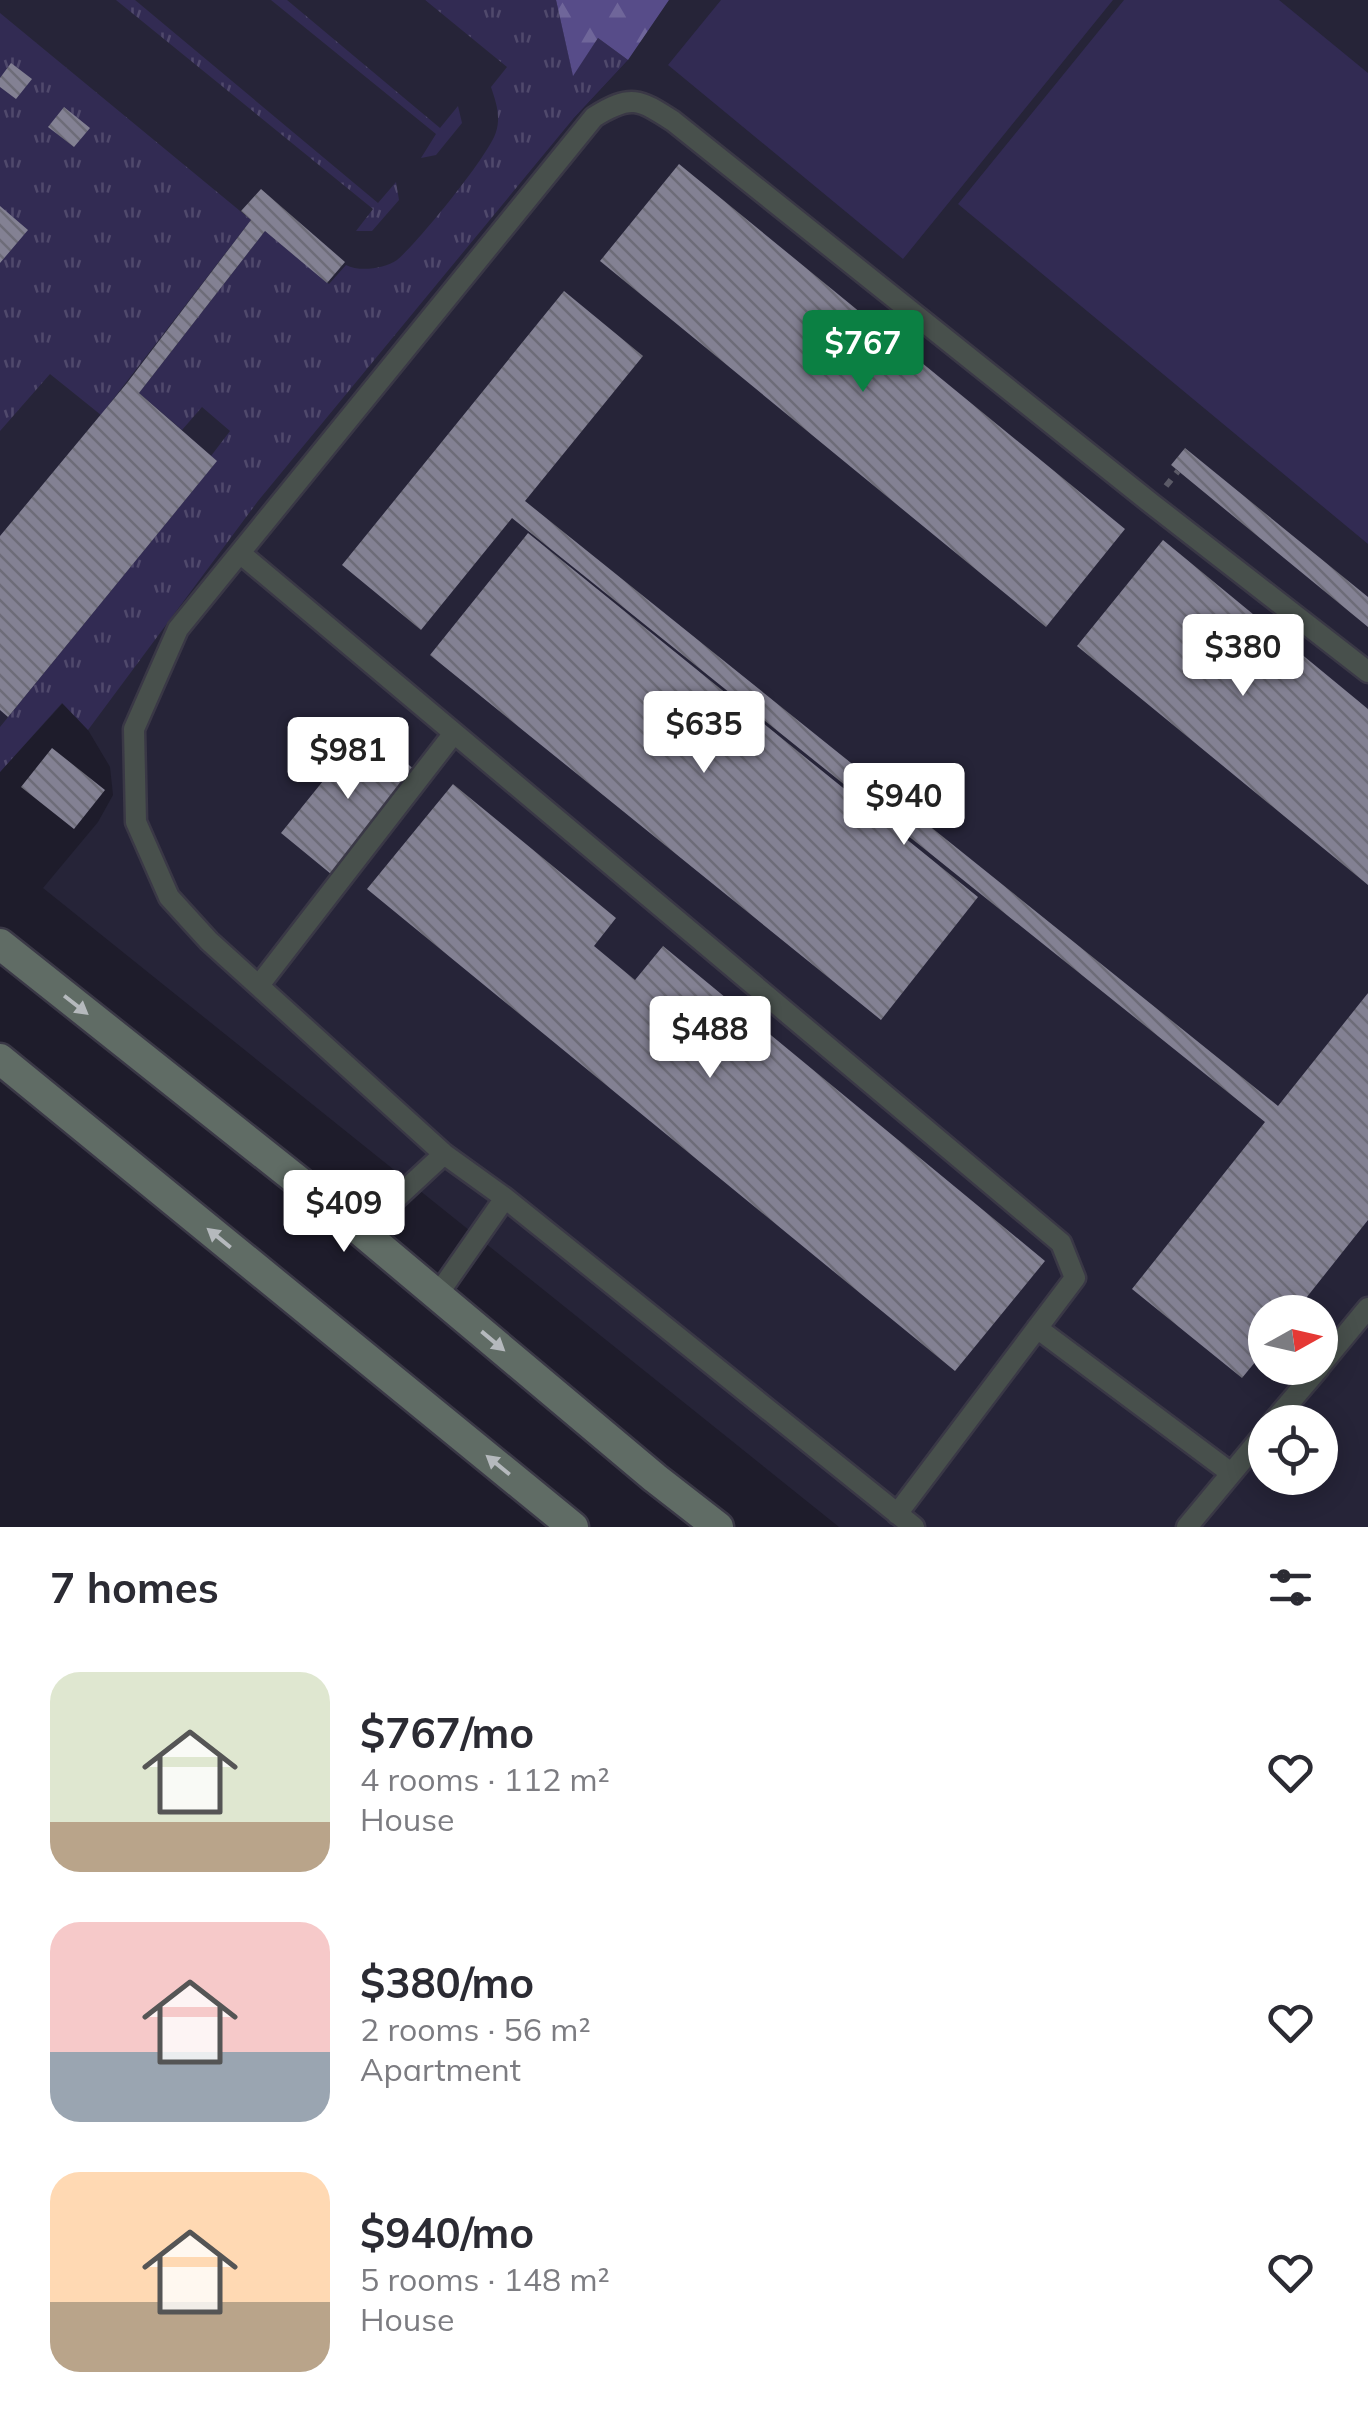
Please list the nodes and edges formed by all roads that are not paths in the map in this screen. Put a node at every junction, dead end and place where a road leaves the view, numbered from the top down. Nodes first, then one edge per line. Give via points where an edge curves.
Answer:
1 (240, 553) junction
2 (1368, 672) edge
3 (454, 733) junction
4 (0, 944) edge
5 (260, 984) junction
6 (0, 1059) edge
7 (444, 1154) junction
8 (504, 1198) junction
9 (361, 1231) junction
10 (438, 1294) junction
11 (1368, 1308) edge
12 (1037, 1328) junction
13 (1338, 1344) edge
14 (1304, 1385) edge
15 (1288, 1405) edge
16 (1248, 1454) edge
17 (1232, 1473) junction
18 (906, 1520) edge
19 (574, 1527) edge
20 (718, 1527) edge
21 (1187, 1527) edge

1 - 2 lane via 594,117 617,103 642,100
1 - 3 lane
1 - 5 lane via 178,629 134,729 136,822 170,896
3 - 5 lane
3 - 12 lane via 1061,1242 1074,1278
4 -> 9 street
5 - 7 lane
19 -> 6 street
7 - 8 lane
7 - 9 lane
8 - 10 lane
8 - 18 lane
9 - 10 street
10 -> 20 street
11 - 13 lane
12 - 17 lane
12 - 18 lane
14 - 15 lane
16 - 17 lane
17 - 21 lane

